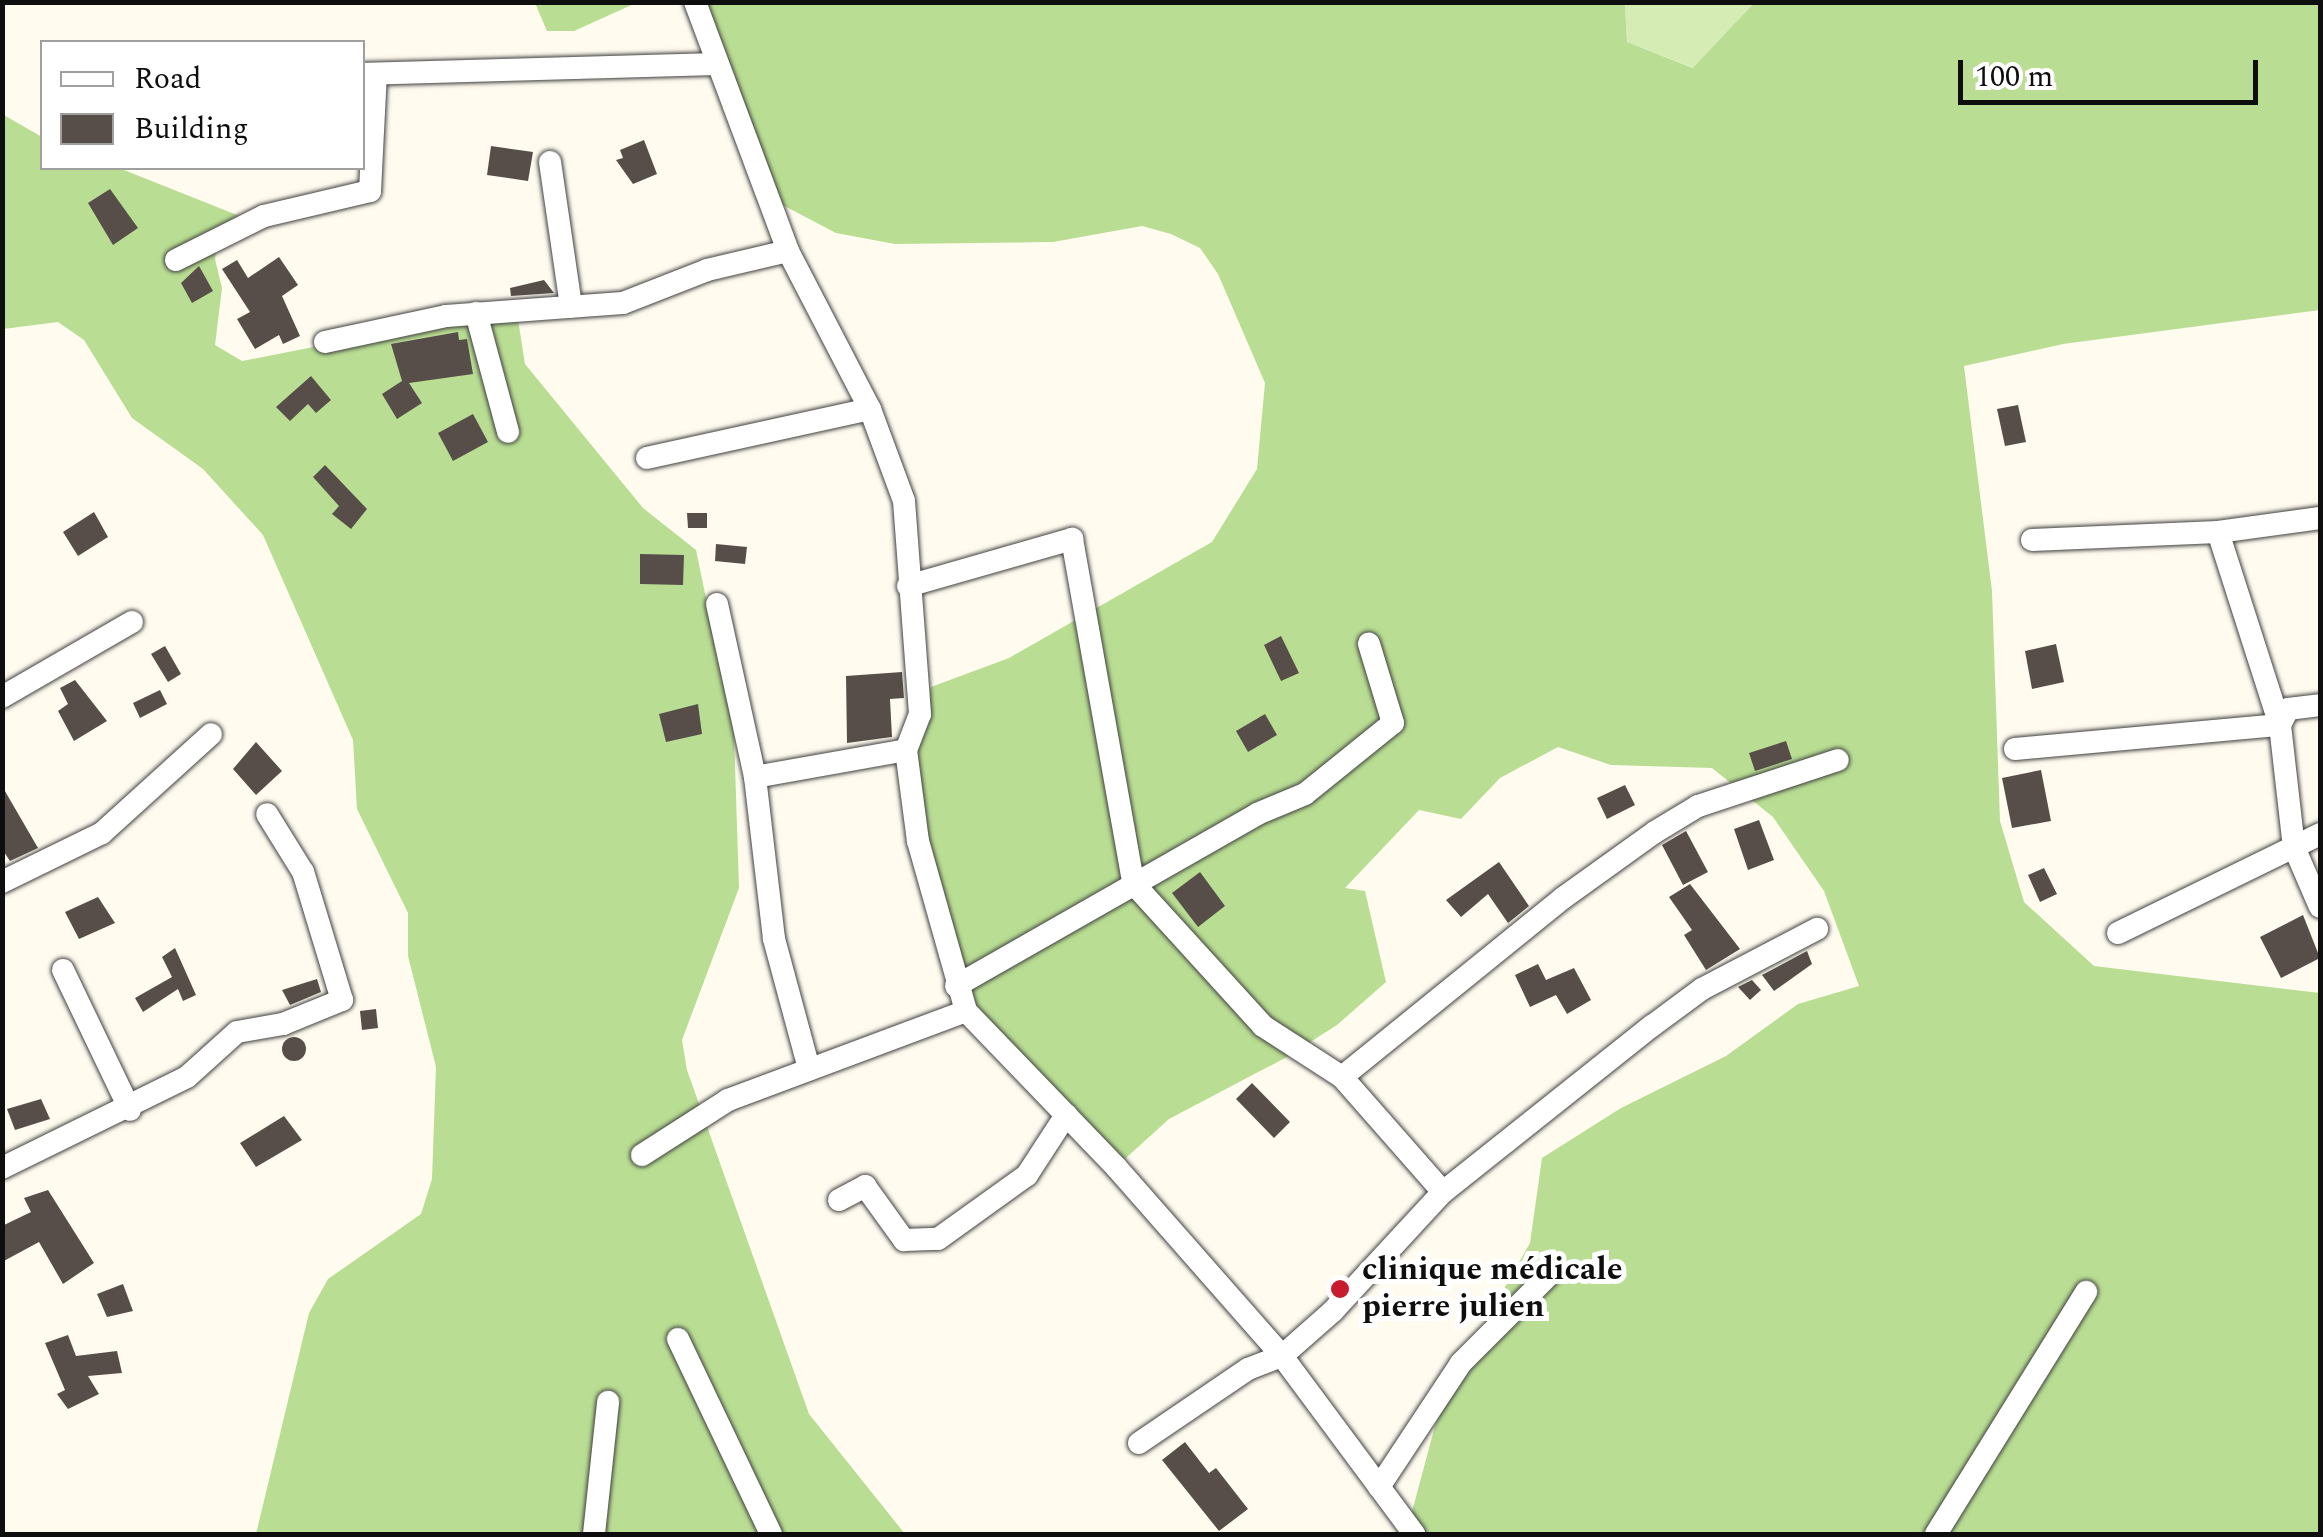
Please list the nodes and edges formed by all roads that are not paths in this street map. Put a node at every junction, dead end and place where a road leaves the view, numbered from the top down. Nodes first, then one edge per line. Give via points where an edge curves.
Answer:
1 (695, 2) edge
2 (715, 64) junction
3 (369, 74) edge
4 (550, 162) dead end
5 (788, 250) junction
6 (176, 260) dead end
7 (571, 306) junction
8 (476, 313) junction
9 (326, 342) dead end
10 (870, 408) junction
11 (508, 432) dead end
12 (648, 458) dead end
13 (2320, 518) edge
14 (2218, 532) junction
15 (2032, 540) dead end
16 (908, 586) junction
17 (718, 604) dead end
18 (132, 622) dead end
19 (1369, 644) dead end
20 (2, 698) edge
21 (2320, 705) edge
22 (2280, 725) junction
23 (211, 734) dead end
24 (2014, 749) dead end
25 (906, 750) junction
26 (1838, 760) dead end
27 (755, 777) junction
28 (267, 814) dead end
29 (2320, 834) edge
30 (2294, 847) junction
31 (2, 882) edge
32 (1132, 884) junction
33 (2320, 907) edge
34 (1816, 930) dead end
35 (2118, 933) dead end
36 (63, 970) dead end
37 (956, 986) junction
38 (966, 1012) junction
39 (809, 1069) junction
40 (1342, 1078) junction
41 (130, 1110) junction
42 (1066, 1115) junction
43 (642, 1155) dead end
44 (2, 1168) edge
45 (1444, 1192) junction
46 (838, 1200) dead end
47 (1548, 1276) dead end
48 (2086, 1292) dead end
49 (678, 1339) dead end
50 (1282, 1356) junction
51 (608, 1402) dead end
52 (1139, 1443) dead end
53 (1378, 1487) junction
54 (594, 1534) edge
55 (771, 1534) edge
56 (1414, 1534) edge
57 (1936, 1534) edge

1 - 2 street
2 - 3 street
2 - 5 street
3 - 6 street via 370,191 264,216
4 - 7 street
5 - 7 street via 692,275 623,303
5 - 10 street
7 - 8 street
8 - 9 street
8 - 11 street
10 - 12 street
10 - 16 street via 904,501
13 - 14 street
14 - 15 street
14 - 22 street
16 - 25 street via 920,714
16 - 32 street via 1072,539
17 - 27 street
18 - 20 street
19 - 32 street via 1393,723 1305,794
21 - 22 street via 2288,709
22 - 24 street
22 - 30 street
23 - 31 street via 102,833
25 - 27 street
25 - 37 street via 918,840
26 - 40 street via 1698,806 1656,832 1563,898
27 - 39 street via 774,940
28 - 41 street via 303,872 342,1000 282,1024 238,1032 188,1077
29 - 30 street
30 - 33 street
30 - 35 street
32 - 37 street
32 - 40 street via 1263,1026
34 - 45 street via 1702,988
36 - 41 street
37 - 38 street
38 - 39 street
38 - 42 street
39 - 43 street via 728,1100
40 - 45 street
41 - 44 street
42 - 46 street via 1027,1175 938,1238 904,1240 865,1186
42 - 50 street
45 - 50 street
47 - 53 street via 1481,1338
48 - 57 street
49 - 55 street
50 - 52 street via 1248,1369
50 - 53 street
51 - 54 street
53 - 56 street

